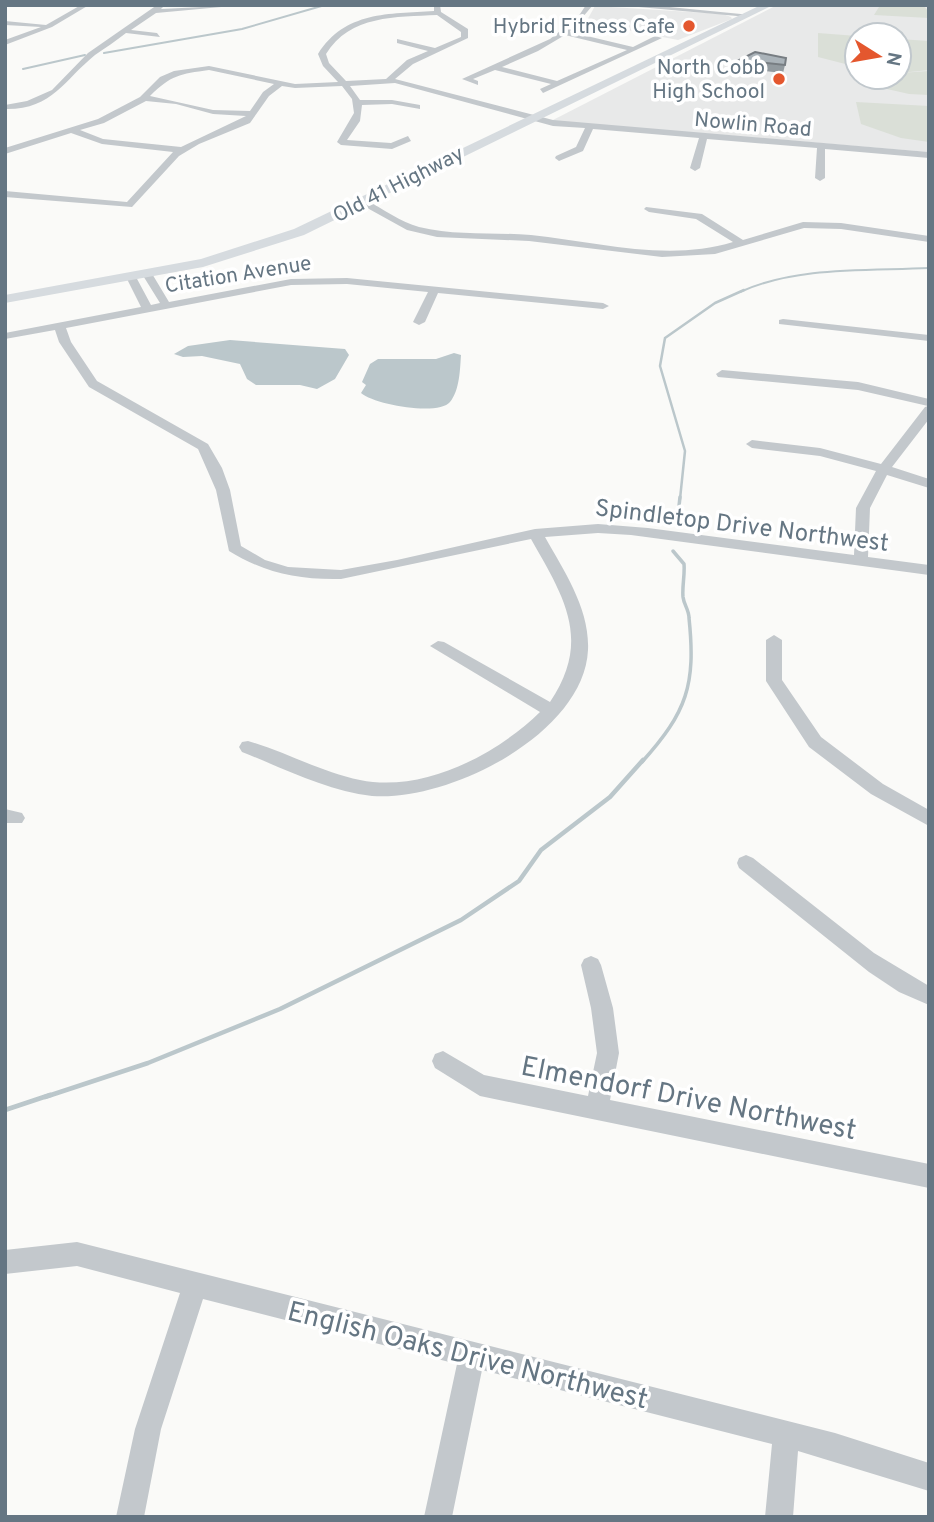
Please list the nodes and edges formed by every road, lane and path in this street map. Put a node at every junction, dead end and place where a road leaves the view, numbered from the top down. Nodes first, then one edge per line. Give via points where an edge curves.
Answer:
1 (240, 5) edge
2 (620, 5) edge
3 (769, 5) edge
4 (83, 6) edge
5 (588, 7) edge
6 (159, 8) edge
7 (437, 9) edge
8 (748, 15) junction
9 (5, 23) edge
10 (50, 26) junction
11 (5, 31) edge
12 (124, 31) junction
13 (29, 33) junction
14 (568, 34) junction
15 (156, 35) dead end
16 (658, 37) dead end
17 (400, 41) dead end
18 (5, 43) edge
19 (634, 48) junction
20 (436, 51) junction
21 (492, 67) junction
22 (588, 70) junction
23 (620, 77) junction
24 (389, 80) junction
25 (344, 83) junction
26 (475, 83) dead end
27 (279, 84) junction
28 (558, 84) junction
29 (543, 91) dead end
30 (145, 98) junction
31 (358, 103) junction
32 (8, 107) dead end
33 (417, 107) dead end
34 (254, 114) junction
35 (533, 119) junction
36 (590, 127) junction
37 (73, 131) junction
38 (703, 138) junction
39 (408, 139) dead end
40 (821, 146) junction
41 (181, 150) junction
42 (5, 151) edge
43 (929, 155) edge
44 (559, 158) dead end
45 (695, 168) dead end
46 (820, 178) dead end
47 (5, 194) edge
48 (363, 202) junction
49 (649, 209) dead end
50 (929, 239) edge
51 (743, 244) junction
52 (147, 274) junction
53 (131, 277) junction
54 (435, 289) junction
55 (5, 299) edge
56 (166, 305) junction
57 (603, 306) dead end
58 (147, 308) junction
59 (419, 322) dead end
60 (783, 322) dead end
61 (59, 325) junction
62 (5, 336) edge
63 (929, 338) edge
64 (722, 374) dead end
65 (929, 403) edge
66 (929, 410) edge
67 (752, 444) dead end
68 (886, 470) junction
69 (929, 484) edge
70 (535, 533) junction
71 (861, 561) junction
72 (929, 570) edge
73 (774, 640) dead end
74 (438, 646) dead end
75 (552, 711) junction
76 (248, 747) dead end
77 (929, 819) edge
78 (746, 863) dead end
79 (591, 965) dead end
80 (929, 996) edge
81 (443, 1061) dead end
82 (597, 1109) junction
83 (929, 1176) edge
84 (5, 1262) edge
85 (195, 1284) junction
86 (472, 1355) junction
87 (786, 1436) junction
88 (929, 1477) edge
89 (130, 1517) edge
90 (438, 1517) edge
91 (779, 1517) edge

1 - 6 street via 208,12
2 - 8 street
3 - 8 main road, Old 41 Highway
4 - 10 street
5 - 14 street
6 - 12 street
7 - 20 street via 466,34 461,41
7 - 25 street via 374,19 336,33 322,57
8 - 23 main road, Old 41 Highway
9 - 10 street
10 - 13 street
11 - 13 street
12 - 15 street
12 - 32 street via 85,60 55,92
13 - 18 street
14 - 19 street
14 - 21 street
16 - 19 street
17 - 20 street
19 - 22 street
20 - 24 street via 407,64
21 - 26 street via 466,79
21 - 28 street
22 - 23 street
22 - 28 street
23 - 35 main road, Old 41 Highway
24 - 25 street
24 - 35 street, Nowlin Road
25 - 27 street
25 - 31 street
27 - 30 street via 223,69 196,68 170,75
27 - 34 street via 262,98
28 - 29 street
30 - 34 street via 218,113
30 - 37 street
31 - 33 street
31 - 39 street via 358,121 341,142 392,146
34 - 41 street
35 - 36 street, Nowlin Road
35 - 48 main road, Old 41 Highway
36 - 38 street, Nowlin Road
36 - 44 street via 580,149
37 - 41 street via 96,139
37 - 42 street
38 - 40 street, Nowlin Road
38 - 45 street
40 - 43 street, Nowlin Road
40 - 46 street
41 - 47 street via 129,205
48 - 51 street via 411,228 456,236 529,238 662,254 715,251
48 - 52 main road, Old 41 Highway via 235,255
49 - 51 street via 699,216
50 - 51 street via 803,225
52 - 53 main road, Old 41 Highway
52 - 56 street
53 - 55 main road, Old 41 Highway
53 - 58 street
54 - 56 street, Citation Avenue via 313,280
54 - 57 street, Citation Avenue
54 - 59 street
56 - 58 street, Citation Avenue
58 - 61 street, Citation Avenue
60 - 63 street
61 - 62 street, Citation Avenue
61 - 70 street, Spindletop Drive Northwest via 93,384 203,447 223,491 234,548 252,561 292,575 329,577
64 - 65 street via 858,386
66 - 68 street
67 - 68 street via 816,449
68 - 69 street
68 - 71 street via 863,508
70 - 71 street, Spindletop Drive Northwest via 586,528
70 - 75 street via 572,603 580,651 574,681
71 - 72 street, Spindletop Drive Northwest
73 - 77 street via 774,681 815,742 877,789
74 - 75 street
75 - 76 street via 509,746 454,775 411,789 373,789
78 - 80 street via 873,964
79 - 82 street via 608,1053
81 - 82 street, Elmendorf Drive Northwest via 480,1085
82 - 83 street, Elmendorf Drive Northwest
84 - 85 street, English Oaks Drive Northwest via 77,1254
85 - 86 street, English Oaks Drive Northwest
85 - 89 street via 148,1429
86 - 87 street, English Oaks Drive Northwest
86 - 90 street
87 - 88 street, English Oaks Drive Northwest
87 - 91 street

